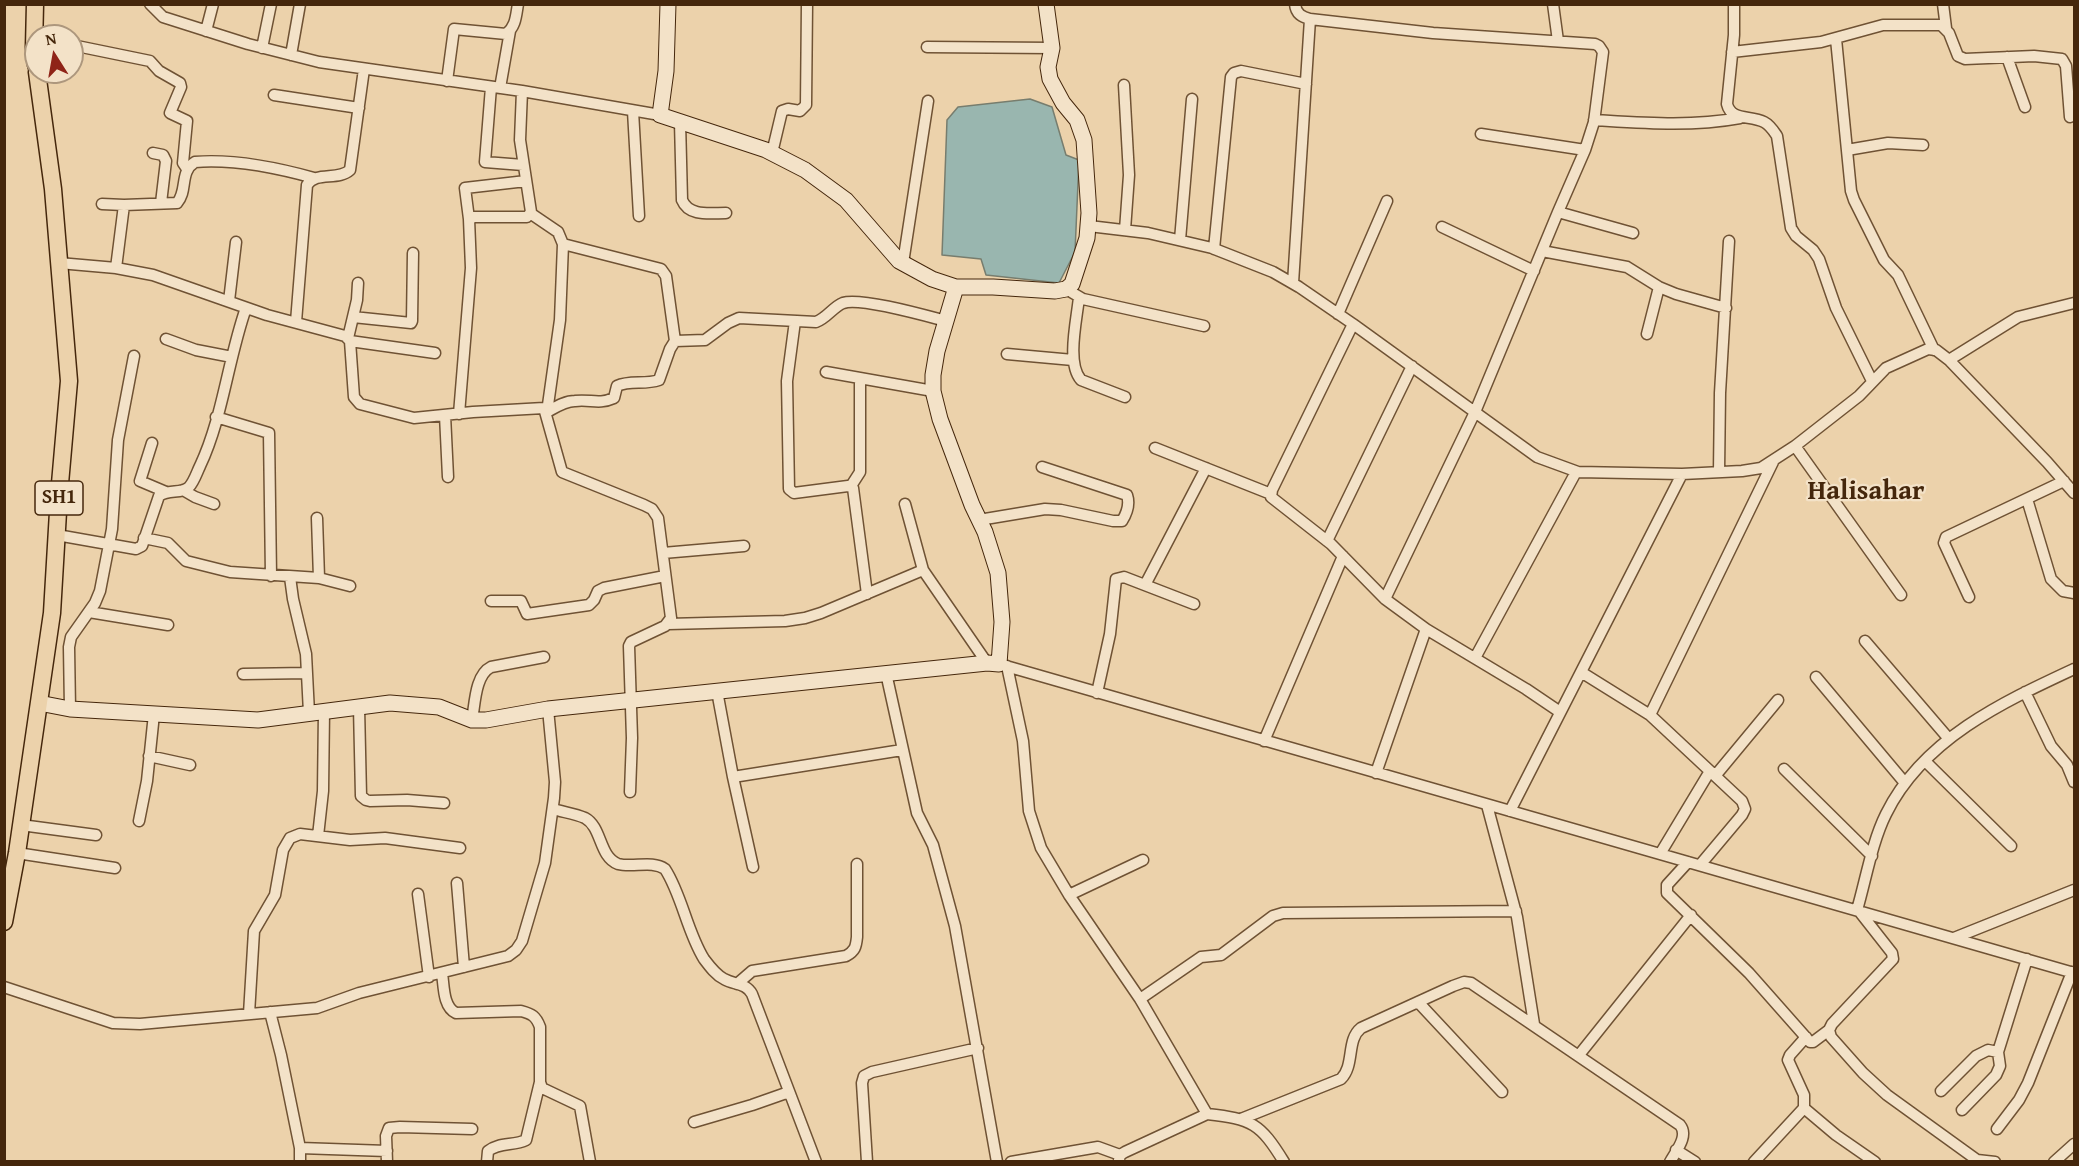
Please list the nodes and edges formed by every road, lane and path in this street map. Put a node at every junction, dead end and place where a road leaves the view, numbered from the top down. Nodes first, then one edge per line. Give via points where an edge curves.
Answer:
1 (35, 4) edge
2 (213, 4) edge
3 (271, 4) edge
4 (300, 4) edge
5 (518, 4) edge
6 (668, 4) edge
7 (807, 4) edge
8 (1046, 4) edge
9 (1295, 4) edge
10 (1553, 4) edge
11 (1734, 4) edge
12 (1943, 4) edge
13 (153, 6) edge
14 (1310, 20) junction
15 (35, 24) edge
16 (1946, 28) junction
17 (206, 31) junction
18 (510, 31) junction
19 (1836, 39) junction
20 (1558, 41) junction
21 (927, 47) dead end
22 (84, 48) edge
23 (262, 48) junction
24 (1052, 48) junction
25 (1732, 52) junction
26 (291, 55) junction
27 (2007, 57) junction
28 (364, 69) junction
29 (447, 81) junction
30 (39, 84) edge
31 (1306, 84) junction
32 (1124, 85) dead end
33 (496, 87) junction
34 (522, 91) junction
35 (274, 95) dead end
36 (1192, 99) dead end
37 (928, 101) dead end
38 (2025, 107) dead end
39 (359, 108) junction
40 (633, 111) junction
41 (660, 115) junction
42 (1744, 117) junction
43 (2070, 117) dead end
44 (1594, 120) junction
45 (680, 122) junction
46 (1481, 134) dead end
47 (1923, 145) dead end
48 (1585, 150) junction
49 (1847, 150) junction
50 (153, 153) dead end
51 (772, 153) junction
52 (523, 165) junction
53 (187, 169) junction
54 (314, 178) junction
55 (526, 181) junction
56 (1387, 201) dead end
57 (161, 203) junction
58 (102, 204) dead end
59 (124, 205) junction
60 (1557, 212) junction
61 (530, 213) junction
62 (726, 213) dead end
63 (639, 216) dead end
64 (469, 219) junction
65 (1089, 226) junction
66 (1442, 227) dead end
67 (1125, 230) junction
68 (1633, 233) dead end
69 (1180, 240) junction
70 (1729, 240) dead end
71 (236, 242) dead end
72 (563, 244) junction
73 (1214, 249) junction
74 (1542, 251) junction
75 (413, 253) dead end
76 (59, 262) junction
77 (903, 263) junction
78 (116, 268) junction
79 (1534, 271) junction
80 (358, 283) dead end
81 (1293, 284) junction
82 (1659, 286) junction
83 (956, 287) junction
84 (1072, 293) junction
85 (229, 301) junction
86 (2074, 303) edge
87 (246, 308) junction
88 (1726, 308) junction
89 (1338, 314) junction
90 (353, 317) junction
91 (795, 321) junction
92 (946, 321) junction
93 (297, 322) junction
94 (1353, 324) junction
95 (1204, 326) dead end
96 (1647, 334) dead end
97 (166, 339) dead end
98 (349, 339) junction
99 (675, 341) junction
100 (1934, 350) junction
101 (435, 353) dead end
102 (1006, 354) dead end
103 (134, 356) dead end
104 (231, 357) junction
105 (1073, 360) junction
106 (1949, 360) junction
107 (1412, 366) junction
108 (826, 372) dead end
109 (860, 378) junction
110 (1872, 381) junction
111 (933, 391) junction
112 (1125, 397) dead end
113 (547, 412) junction
114 (1475, 412) junction
115 (459, 414) junction
116 (445, 415) junction
117 (216, 417) junction
118 (152, 443) dead end
119 (1795, 446) junction
120 (1155, 448) dead end
121 (1773, 462) junction
122 (1042, 467) dead end
123 (1206, 468) junction
124 (1576, 472) junction
125 (1719, 472) junction
126 (1682, 474) junction
127 (448, 477) dead end
128 (2064, 481) junction
129 (851, 486) junction
130 (183, 490) junction
131 (166, 492) junction
132 (1271, 494) junction
133 (2074, 494) edge
134 (2026, 499) junction
135 (214, 504) dead end
136 (905, 504) dead end
137 (317, 518) dead end
138 (979, 520) junction
139 (57, 535) junction
140 (144, 538) junction
141 (1327, 541) junction
142 (108, 543) junction
143 (744, 546) dead end
144 (663, 553) junction
145 (1343, 556) junction
146 (922, 570) junction
147 (271, 576) junction
148 (665, 576) junction
149 (290, 577) junction
150 (319, 578) junction
151 (1145, 585) junction
152 (350, 586) dead end
153 (2074, 593) edge
154 (867, 594) junction
155 (1901, 595) dead end
156 (1969, 597) dead end
157 (1385, 599) junction
158 (491, 602) dead end
159 (1194, 604) dead end
160 (89, 612) junction
161 (668, 624) junction
162 (168, 626) dead end
163 (1426, 628) junction
164 (1865, 641) dead end
165 (544, 657) dead end
166 (1475, 658) junction
167 (997, 664) junction
168 (2074, 669) edge
169 (1581, 672) junction
170 (307, 673) junction
171 (886, 673) junction
172 (243, 674) dead end
173 (1816, 677) dead end
174 (717, 691) junction
175 (2025, 692) junction
176 (1097, 693) junction
177 (630, 700) junction
178 (1778, 700) dead end
179 (39, 703) junction
180 (359, 706) junction
181 (69, 709) junction
182 (548, 710) junction
183 (316, 712) junction
184 (1560, 712) junction
185 (153, 714) junction
186 (1650, 715) junction
187 (472, 720) junction
188 (1949, 739) junction
189 (1264, 741) junction
190 (902, 750) junction
191 (149, 756) junction
192 (1925, 761) junction
193 (190, 765) dead end
194 (1784, 769) dead end
195 (1376, 773) junction
196 (1713, 774) junction
197 (733, 777) junction
198 (2074, 782) edge
199 (1905, 783) junction
200 (630, 792) dead end
201 (444, 803) dead end
202 (1487, 805) junction
203 (553, 809) junction
204 (1510, 811) junction
205 (139, 821) dead end
206 (21, 825) junction
207 (96, 835) dead end
208 (318, 836) junction
209 (2011, 846) dead end
210 (460, 848) dead end
211 (18, 854) junction
212 (1660, 854) junction
213 (1872, 856) junction
214 (1143, 860) dead end
215 (1688, 862) junction
216 (857, 864) dead end
217 (1700, 865) junction
218 (753, 867) dead end
219 (115, 868) dead end
220 (457, 883) dead end
221 (2074, 890) edge
222 (418, 894) dead end
223 (1069, 895) junction
224 (1858, 910) junction
225 (1516, 911) junction
226 (1691, 915) junction
227 (4, 922) edge
228 (1954, 938) junction
229 (2027, 959) junction
230 (464, 968) junction
231 (2073, 972) edge
232 (442, 973) junction
233 (429, 976) junction
234 (737, 984) junction
235 (4, 987) edge
236 (1140, 999) junction
237 (1418, 1002) junction
238 (270, 1012) junction
239 (249, 1014) junction
240 (1534, 1024) junction
241 (1829, 1030) junction
242 (1806, 1037) junction
243 (978, 1048) junction
244 (1998, 1052) junction
245 (1579, 1055) junction
246 (540, 1082) junction
247 (1941, 1091) dead end
248 (789, 1092) junction
249 (1502, 1092) dead end
250 (1804, 1108) junction
251 (1962, 1110) dead end
252 (1207, 1114) junction
253 (1241, 1119) junction
254 (694, 1122) dead end
255 (472, 1129) dead end
256 (1997, 1129) dead end
257 (2074, 1144) edge
258 (300, 1148) junction
259 (1676, 1150) junction
260 (387, 1156) edge
261 (1120, 1158) edge
262 (300, 1161) edge
263 (487, 1161) edge
264 (590, 1161) edge
265 (816, 1161) edge
266 (867, 1161) edge
267 (997, 1161) edge
268 (1011, 1161) edge
269 (1284, 1161) edge
270 (1670, 1161) edge
271 (1695, 1161) edge
272 (1754, 1161) edge
273 (1875, 1161) edge
274 (1995, 1161) edge
275 (2054, 1161) edge

1 - 15 main road
2 - 17 street
3 - 23 street
4 - 26 street
5 - 18 street
6 - 41 street
7 - 51 street via 806,105 800,111 785,110 779,115
8 - 24 street
9 - 14 street via 1298,13
10 - 20 street
11 - 25 street
12 - 16 street
13 - 17 street via 163,17
14 - 20 street
14 - 31 street
16 - 19 street via 1883,25
16 - 27 street via 1961,57
17 - 23 street
18 - 29 street via 507,34 454,29
18 - 33 street
19 - 25 street
19 - 49 street
20 - 44 street via 1601,48
21 - 24 street
22 - 53 street via 150,62 180,83 170,113 187,120 183,163
23 - 26 street
24 - 65 street via 1050,78 1077,120 1084,140
25 - 42 street via 1726,104 1732,115
26 - 28 street
27 - 38 street
27 - 43 street via 2062,59
28 - 29 street
28 - 39 street
29 - 33 street
30 - 76 main road, SH1
31 - 73 street via 1241,71 1234,73
31 - 81 street
32 - 67 street via 1129,175
33 - 34 street
33 - 52 street via 485,162
34 - 40 street
34 - 52 street
35 - 39 street
36 - 69 street
37 - 77 street
39 - 54 street via 350,170 343,175
40 - 41 street
40 - 63 street
41 - 45 street
42 - 44 street via 1686,124
42 - 110 street via 1761,120 1777,136 1791,228 1819,259 1836,308
44 - 48 street
45 - 51 street
45 - 62 street via 684,205 693,212
46 - 48 street
47 - 49 street via 1888,143
48 - 60 street
49 - 100 street via 1854,200 1884,260 1898,275
50 - 57 street via 163,155 166,161
51 - 77 street via 806,170 846,200
52 - 55 street
53 - 54 street via 199,162 239,164
53 - 57 street via 179,201
54 - 93 street via 307,185
55 - 61 street
55 - 64 street via 465,188
56 - 89 street
57 - 59 street
58 - 59 street
59 - 78 street
60 - 68 street
60 - 74 street
61 - 64 street via 527,217
61 - 72 street via 558,232
64 - 115 street via 471,268
65 - 67 street
65 - 84 street
66 - 79 street
67 - 69 street
69 - 73 street
70 - 88 street
71 - 85 street
72 - 99 street via 662,269
72 - 113 street via 560,320
73 - 81 street via 1274,272
74 - 79 street
74 - 82 street via 1627,267
75 - 90 street via 411,323
76 - 78 street
76 - 139 main road, SH1 via 69,381
77 - 83 street
78 - 85 street via 153,275
79 - 114 street
80 - 90 street
81 - 89 street
82 - 88 street
82 - 96 street
83 - 84 street
83 - 92 street
84 - 95 street via 1106,305
84 - 105 street
85 - 87 street
86 - 106 street via 2018,317
87 - 93 street
87 - 104 street
88 - 125 street
89 - 94 street
90 - 98 street
91 - 92 street via 816,322 849,302
91 - 99 street via 740,318 705,340
91 - 129 street via 787,381 789,489 794,493
92 - 111 street via 937,351
93 - 98 street
94 - 107 street
94 - 132 street
97 - 104 street
98 - 101 street
98 - 116 street via 357,401 414,418
99 - 113 street via 659,380 624,383 617,386 614,398 604,402 575,400
100 - 106 street
100 - 110 street via 1922,351 1886,368
102 - 105 street
103 - 142 street via 118,440
104 - 117 street
105 - 112 street via 1081,380
106 - 128 street
107 - 114 street
107 - 141 street
108 - 109 street
109 - 111 street
109 - 129 street via 860,472
110 - 119 street via 1859,396
111 - 138 street
113 - 115 street via 540,408
113 - 144 street via 562,472 652,509 658,518
114 - 124 street via 1537,457
114 - 157 street
115 - 116 street
116 - 127 street
117 - 130 street via 208,447 190,486
117 - 147 street via 269,433
118 - 131 street via 140,480
119 - 121 street
119 - 155 street
120 - 123 street
121 - 125 street via 1753,470
121 - 186 street
122 - 138 street via 1126,495 1129,501 1122,521 1045,509
123 - 132 street
123 - 151 street
124 - 126 street
124 - 166 street
125 - 126 street
126 - 169 street
128 - 133 street
128 - 134 street
129 - 154 street
130 - 131 street
130 - 135 street
131 - 140 street via 159,496
132 - 141 street via 1273,500
134 - 153 street via 2051,579 2063,591
134 - 156 street via 1946,537 1944,543
136 - 146 street
137 - 150 street
138 - 167 street via 998,573 1002,622
139 - 142 street
139 - 179 main road, SH1 via 52,613
140 - 142 street via 142,546 136,549
140 - 147 street via 168,543 186,561 239,574
141 - 145 street
142 - 160 street via 100,591
143 - 144 street
144 - 148 street
145 - 157 street
145 - 189 street
146 - 154 street
146 - 167 street
147 - 149 street
148 - 158 street via 604,588 589,605 554,611 527,614 520,601
148 - 161 street via 671,614
149 - 150 street
149 - 170 street
150 - 152 street
151 - 159 street
151 - 176 street via 1124,577 1116,579 1110,634
154 - 161 street via 796,620
157 - 163 street
160 - 162 street
160 - 181 street via 71,637
161 - 177 street via 629,644
163 - 166 street
163 - 195 street
164 - 188 street
165 - 187 street via 486,670 480,679
166 - 184 street
167 - 171 street
167 - 176 street
167 - 223 street via 1023,741 1031,823
168 - 175 street
169 - 184 street
169 - 186 street
170 - 172 street
170 - 183 street
171 - 174 street
171 - 190 street
173 - 199 street
174 - 177 street
174 - 197 street
175 - 188 street via 1967,724
175 - 198 street via 2052,749 2067,765
176 - 189 street
177 - 182 street
177 - 200 street
178 - 196 street
179 - 181 street
179 - 206 main road, SH1
180 - 183 street
180 - 187 street via 390,703 439,707
180 - 201 street via 361,796 370,801
181 - 185 street
182 - 187 street
182 - 203 street via 555,782
183 - 185 street via 258,720
183 - 208 street via 323,791
184 - 204 street
185 - 191 street
186 - 196 street
188 - 192 street
189 - 195 street
190 - 197 street
190 - 243 street via 917,813 934,848 955,926
191 - 193 street
191 - 205 street
192 - 199 street
192 - 209 street
194 - 213 street
195 - 202 street
196 - 212 street
196 - 217 street via 1742,801 1745,809
197 - 218 street
199 - 213 street via 1885,815
202 - 204 street
202 - 225 street
203 - 230 street via 545,863 522,941 508,956
203 - 234 street via 592,824 610,858 617,863 665,869 704,959 718,975
204 - 212 street
206 - 207 street
206 - 211 main road, SH1
208 - 210 street via 350,840 385,838
208 - 239 street via 300,834 290,838 283,850 275,895 254,931
211 - 219 street
211 - 227 main road, SH1
212 - 215 street
213 - 224 street
214 - 223 street
215 - 217 street
215 - 226 street via 1665,888
216 - 234 street via 857,937 852,953 752,971
217 - 224 street
220 - 230 street
221 - 228 street
222 - 233 street
223 - 236 street
224 - 228 street
224 - 241 street via 1893,959
225 - 236 street via 1283,913 1273,916 1221,955 1200,958
225 - 240 street
226 - 242 street
226 - 245 street
228 - 229 street
229 - 231 street
229 - 244 street
230 - 232 street
231 - 256 street via 2028,1083
232 - 233 street
232 - 246 street via 447,1005 456,1013 521,1011 537,1018
233 - 238 street via 317,1008
234 - 248 street via 746,986 753,994
235 - 239 street via 113,1023
236 - 252 street
237 - 240 street via 1458,984 1471,983
237 - 249 street
237 - 253 street via 1357,1031 1349,1068 1341,1079
238 - 239 street
238 - 258 street
240 - 245 street
241 - 242 street via 1812,1042
241 - 274 street via 1831,1037 1887,1095 1977,1160
242 - 250 street via 1788,1060 1804,1095
243 - 266 street via 864,1076
243 - 267 street
244 - 247 street via 1988,1050 1976,1056
244 - 251 street via 2000,1066 1996,1075
245 - 259 street via 1680,1125 1684,1133
246 - 263 street via 526,1140 494,1146 488,1151
246 - 264 street via 543,1088 580,1107
248 - 254 street
248 - 265 street
250 - 272 street
250 - 273 street
252 - 253 street
252 - 261 street
253 - 269 street via 1269,1137
255 - 260 street via 389,1128
257 - 275 street
258 - 260 street
258 - 262 street
259 - 270 street
259 - 271 street
261 - 268 street via 1098,1147

